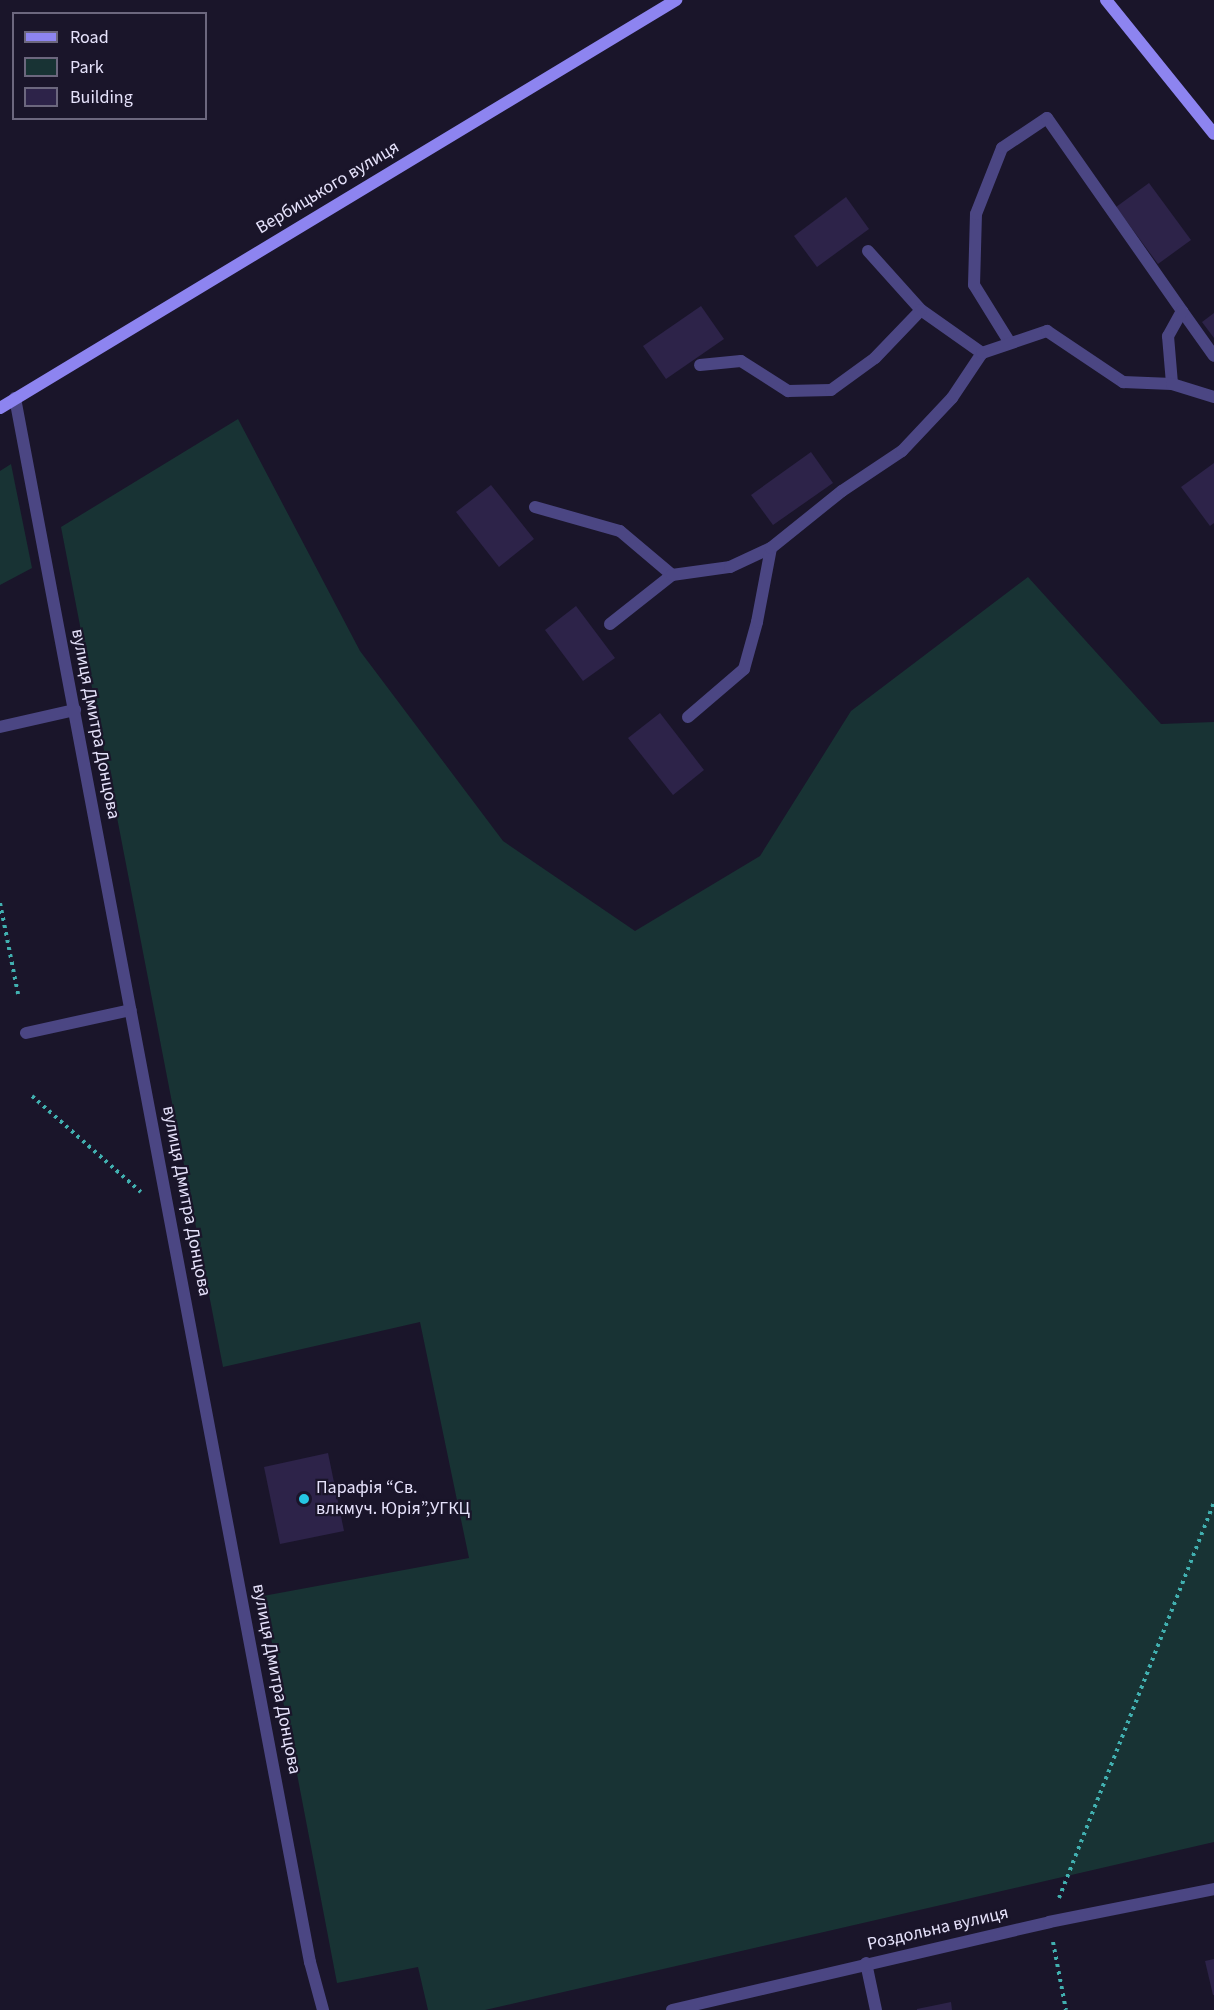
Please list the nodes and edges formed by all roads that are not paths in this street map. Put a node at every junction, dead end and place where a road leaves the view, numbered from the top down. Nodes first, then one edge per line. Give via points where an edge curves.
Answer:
1 (676, 0) edge
2 (1106, 0) edge
3 (1214, 134) edge
4 (868, 251) dead end
5 (921, 310) junction
6 (1182, 311) junction
7 (1010, 343) junction
8 (982, 352) junction
9 (1214, 356) edge
10 (700, 365) dead end
11 (1173, 384) junction
12 (1214, 397) edge
13 (15, 399) junction
14 (0, 408) edge
15 (535, 507) dead end
16 (771, 548) junction
17 (672, 575) junction
18 (610, 624) dead end
19 (75, 710) junction
20 (688, 717) dead end
21 (0, 727) edge
22 (131, 1010) junction
23 (26, 1033) dead end
24 (1214, 1889) edge
25 (866, 1963) junction
26 (323, 2010) edge
27 (672, 2010) edge
28 (876, 2010) edge

1 - 13 main road, Вербицького вулиця
2 - 3 main road
4 - 5 street
5 - 8 street
5 - 10 street via 875,358 831,390 788,391 741,361
6 - 7 street via 1047,118 1002,148 976,214 974,285
6 - 9 street
6 - 11 street via 1168,336
7 - 8 street
7 - 11 street via 1047,331 1123,382
8 - 16 street via 952,398 902,451 842,490
11 - 12 street
13 - 14 main road, Вербицького вулиця
13 - 19 street, вулиця Дмитра Донцова
15 - 17 street via 620,531
16 - 17 street via 730,567
16 - 20 street via 744,669
17 - 18 street
19 - 21 street
19 - 22 street, вулиця Дмитра Донцова
22 - 23 street
22 - 26 street, вулиця Дмитра Донцова via 310,1962
24 - 25 street, Роздольна вулиця
25 - 27 street, Роздольна вулиця
25 - 28 street

